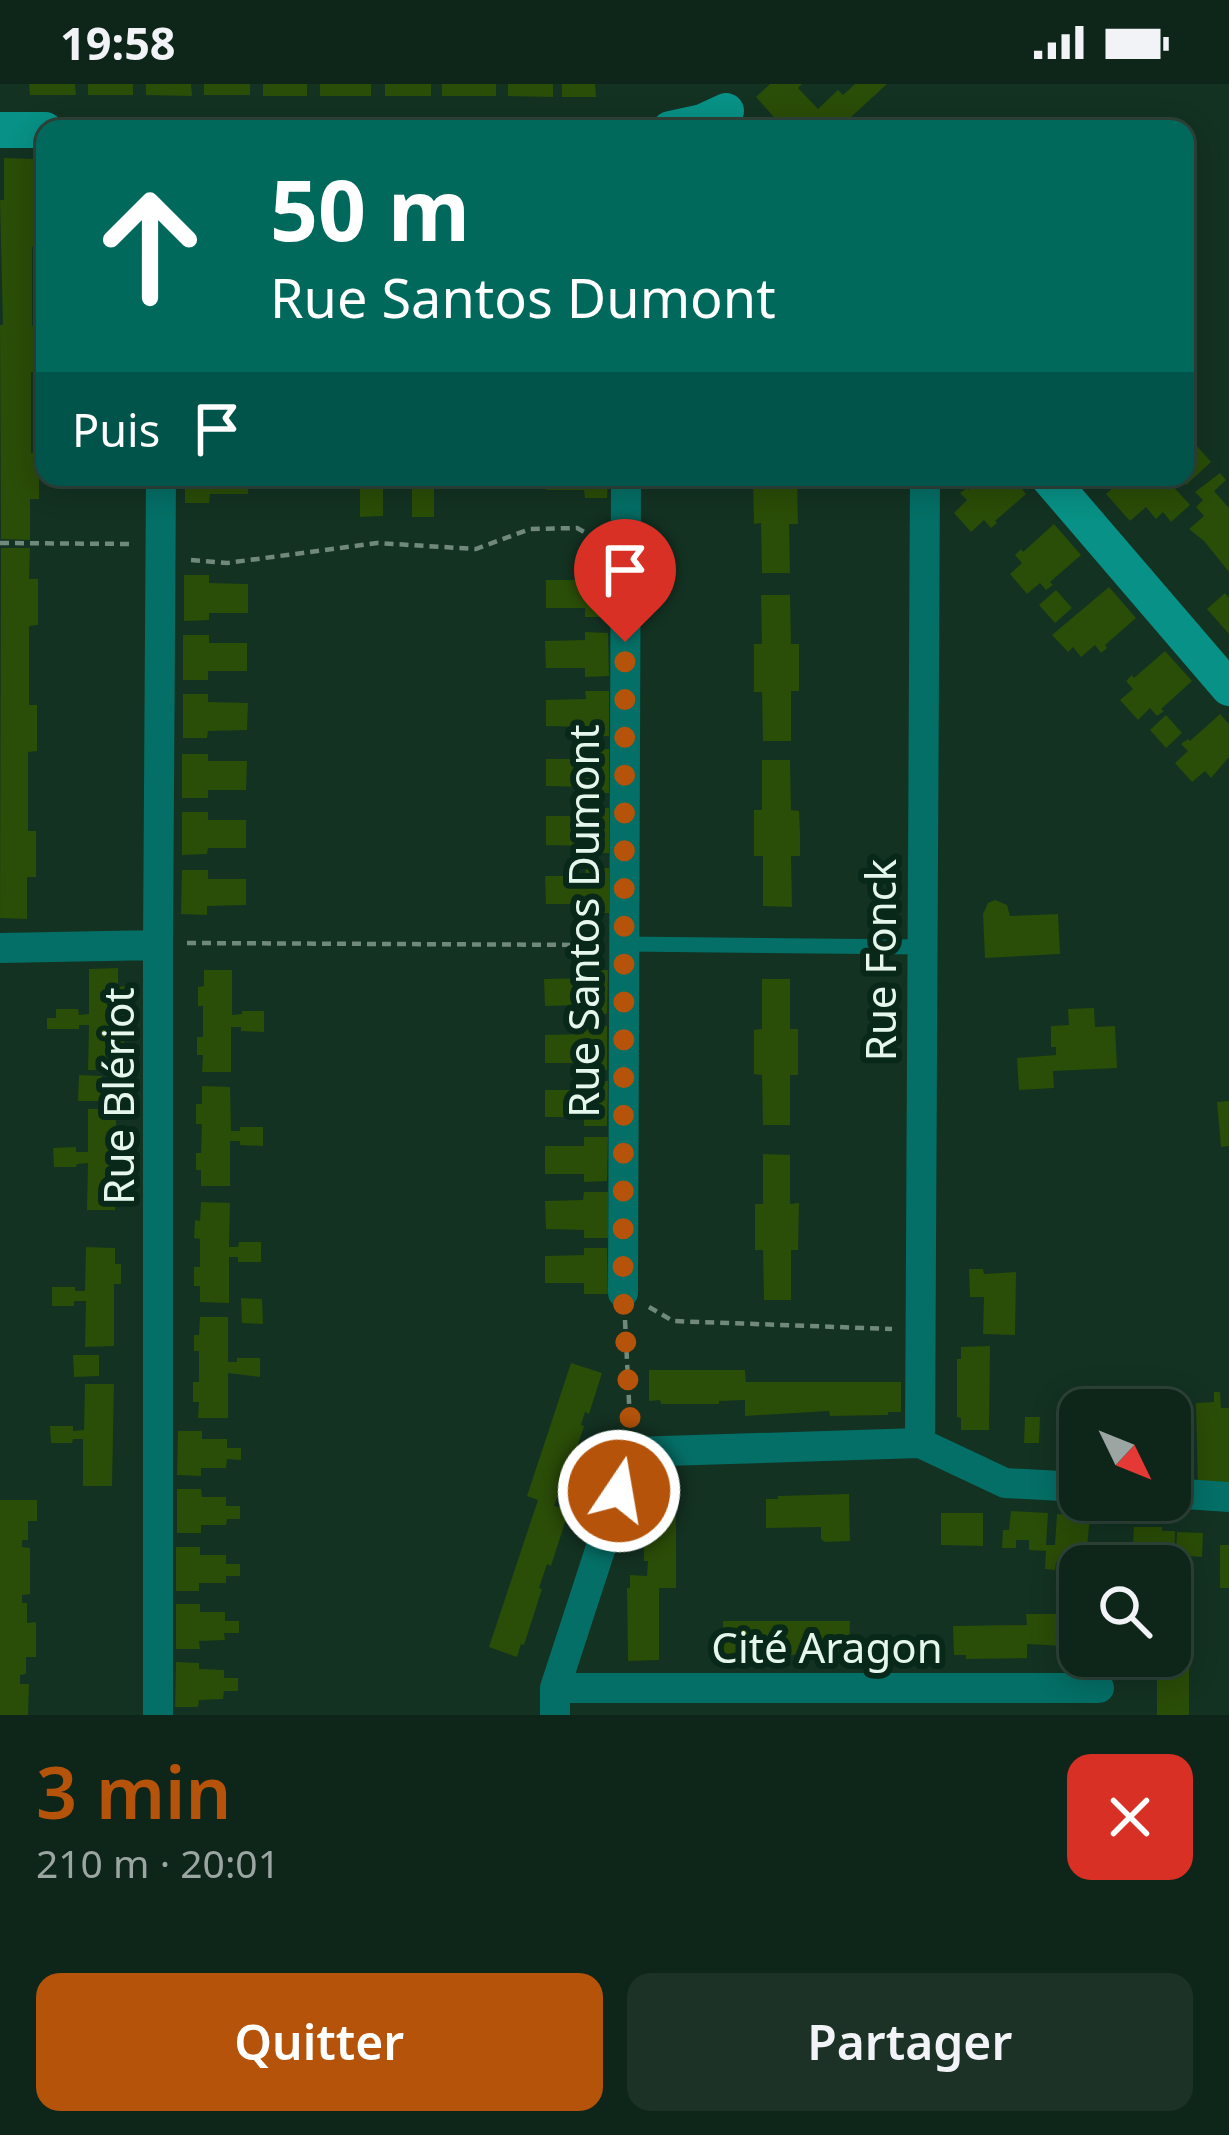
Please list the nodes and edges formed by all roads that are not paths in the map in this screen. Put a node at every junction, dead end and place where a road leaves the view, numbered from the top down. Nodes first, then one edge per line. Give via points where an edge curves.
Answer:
1 (0, 130) edge
2 (36, 130) edge
3 (161, 486) edge
4 (626, 486) edge
5 (925, 486) edge
6 (1056, 486) edge
7 (1229, 688) edge
8 (624, 944) junction
9 (158, 945) junction
10 (920, 947) junction
11 (0, 948) edge
12 (623, 1293) road end
13 (920, 1443) junction
14 (1059, 1486) edge
15 (1191, 1494) edge
16 (1229, 1497) edge
17 (1099, 1688) dead end
18 (555, 1702) edge
19 (158, 1715) edge

1 - 2 main road
3 - 9 street, Rue Blériot
4 - 8 street, Rue Santos Dumont
5 - 10 street, Rue Fonck
6 - 7 main road
8 - 10 lane
8 - 12 street, Rue Santos Dumont
9 - 11 street
9 - 19 street, Rue Blériot
10 - 13 street, Rue Fonck
13 - 14 street via 1006,1483
13 - 18 street, Cité Aragon via 632,1452
15 - 16 street
17 - 18 street, Cité Aragon

